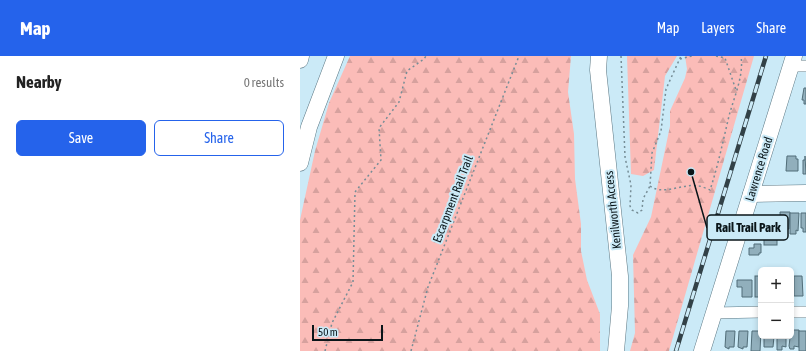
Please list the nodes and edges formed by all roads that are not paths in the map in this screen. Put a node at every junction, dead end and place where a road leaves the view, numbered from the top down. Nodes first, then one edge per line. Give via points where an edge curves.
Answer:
1 (301, 56) edge
2 (336, 56) edge
3 (300, 60) edge
4 (597, 61) edge
5 (797, 62) edge
6 (300, 163) edge
7 (806, 193) edge
8 (751, 194) junction
9 (758, 312) edge
10 (794, 312) edge
11 (806, 312) edge
12 (714, 313) junction
13 (616, 351) edge
14 (702, 351) edge

1 - 3 main road
2 - 6 main road via 309,127
4 - 13 main road, Kenilworth Access via 620,276
5 - 8 main road, Lawrence Road
7 - 8 main road
8 - 12 main road, Lawrence Road
9 - 12 street
10 - 11 street
12 - 14 main road, Lawrence Road

